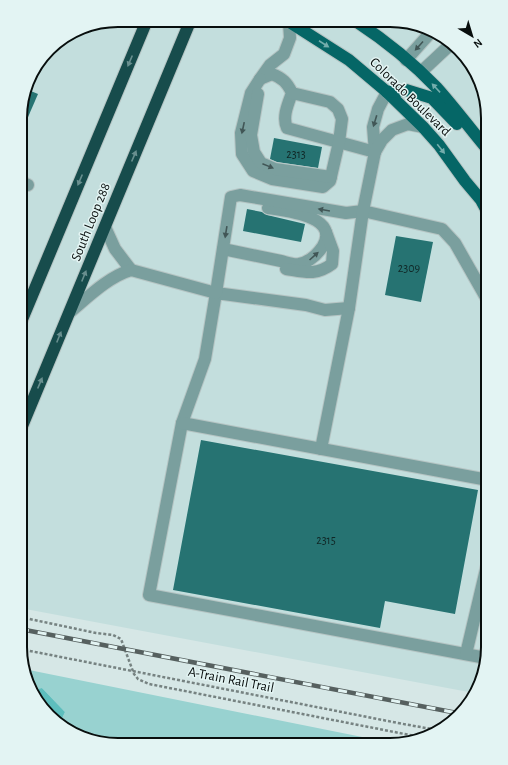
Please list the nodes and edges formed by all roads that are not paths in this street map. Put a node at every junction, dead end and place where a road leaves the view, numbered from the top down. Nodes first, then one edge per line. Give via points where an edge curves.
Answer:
1 (144, 27) edge
2 (188, 27) edge
3 (290, 27) edge
4 (296, 27) edge
5 (364, 27) edge
6 (428, 35) edge
7 (447, 48) edge
8 (406, 60) junction
9 (421, 72) junction
10 (260, 79) junction
11 (387, 92) junction
12 (292, 93) junction
13 (423, 127) junction
14 (481, 141) edge
15 (339, 142) junction
16 (481, 151) edge
17 (376, 152) junction
18 (481, 200) edge
19 (231, 201) junction
20 (363, 212) junction
21 (105, 226) junction
22 (325, 229) junction
23 (223, 253) junction
24 (131, 270) junction
25 (481, 289) edge
26 (216, 293) junction
27 (27, 305) edge
28 (349, 308) junction
29 (70, 312) junction
30 (27, 414) edge
31 (182, 424) junction
32 (322, 449) junction
33 (481, 479) edge
34 (481, 591) edge
35 (466, 654) junction
36 (480, 657) edge

1 -> 27 highway, South Loop 288
21 -> 2 highway, South Loop 288
3 - 10 lane via 290,38 284,54 270,65
4 -> 11 main road, Colorado Boulevard via 349,60
5 - 8 main road, Colorado Boulevard
6 -> 8 lane
7 - 9 lane
8 - 9 main road, Colorado Boulevard
14 -> 9 main road, Colorado Boulevard
10 - 12 lane via 272,74 288,84
10 -> 15 lane via 251,93 241,134 242,154 253,171 272,179 323,187 330,181
11 - 13 main road, Colorado Boulevard
11 - 16 main road via 406,90 432,98
11 -> 17 lane via 372,127
12 - 15 lane via 330,102 338,109 342,119
12 - 15 lane via 284,122 287,128
13 - 17 lane via 408,124 392,130 382,140
13 -> 18 main road, Colorado Boulevard
15 - 17 lane
17 - 20 lane
20 -> 19 lane via 346,213 240,195 231,197
19 - 22 lane via 304,215 316,220
19 -> 23 lane
20 - 25 lane via 442,228 455,243
20 - 28 lane
21 - 24 lane via 115,249
29 -> 21 highway, South Loop 288
23 -> 22 lane via 298,264 311,260 321,248 326,240
22 - 23 lane via 333,251 332,264 323,271 310,273
23 - 26 lane
24 - 26 lane
24 - 29 lane via 120,274
26 - 28 lane via 306,305 325,310
26 - 31 lane via 205,359
28 - 32 lane
30 -> 29 highway, South Loop 288
31 - 32 lane
31 - 35 lane via 149,595
32 - 33 lane
34 - 35 lane
35 - 36 lane

